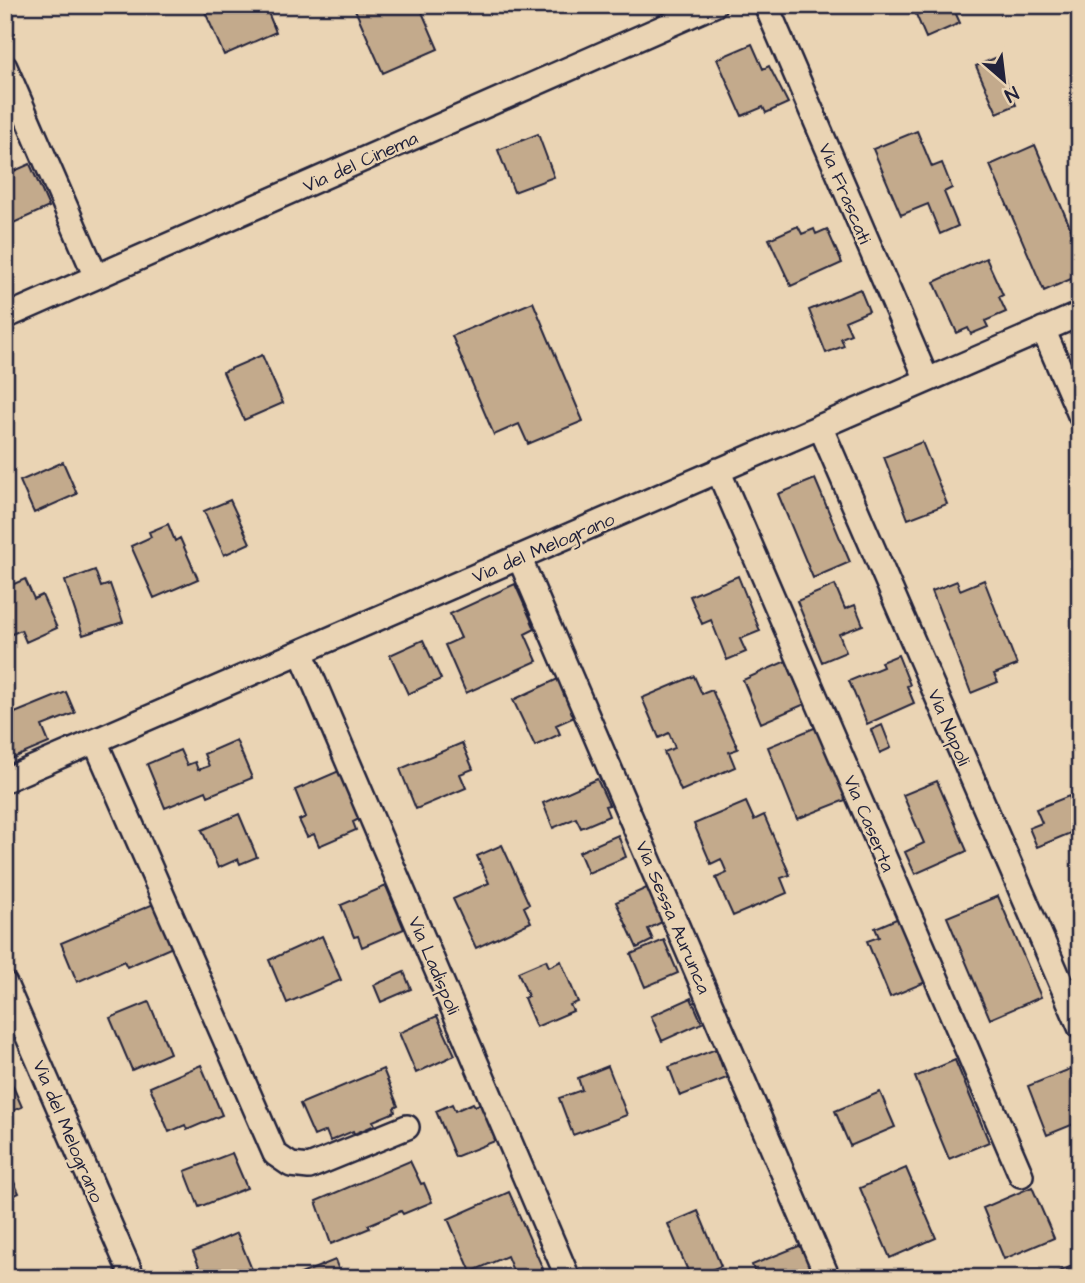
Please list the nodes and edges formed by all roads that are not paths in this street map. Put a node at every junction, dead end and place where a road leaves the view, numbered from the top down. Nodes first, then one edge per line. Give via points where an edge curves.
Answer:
1 (714, 5) edge
2 (766, 5) edge
3 (5, 66) edge
4 (96, 276) junction
5 (1080, 314) edge
6 (5, 317) edge
7 (1043, 329) junction
8 (927, 380) junction
9 (1080, 415) edge
10 (820, 426) junction
11 (718, 470) junction
12 (519, 557) junction
13 (301, 652) junction
14 (95, 741) junction
15 (5, 780) edge
16 (5, 984) edge
17 (1080, 1027) edge
18 (407, 1127) dead end
19 (1021, 1175) dead end
20 (132, 1278) edge
21 (568, 1278) edge
22 (828, 1278) edge

1 - 4 street, Via del Cinema
2 - 8 street, Via Frascati
3 - 4 street
4 - 6 street, Via del Cinema
5 - 7 street, Via del Melograno
7 - 8 street, Via del Melograno
7 - 9 street
8 - 10 street, Via del Melograno
10 - 11 street, Via del Melograno
10 - 17 street, Via Napoli
11 - 12 street, Via del Melograno
11 - 19 street, Via Caserta
12 - 13 street, Via del Melograno
12 - 22 street, Via Sessa Aurunca
13 - 14 street, Via del Melograno
13 - 21 street, Via Ladispoli
14 - 15 street, Via del Melograno
14 - 18 street via 275,1154 291,1165 309,1167
16 - 20 street, Via del Melograno

